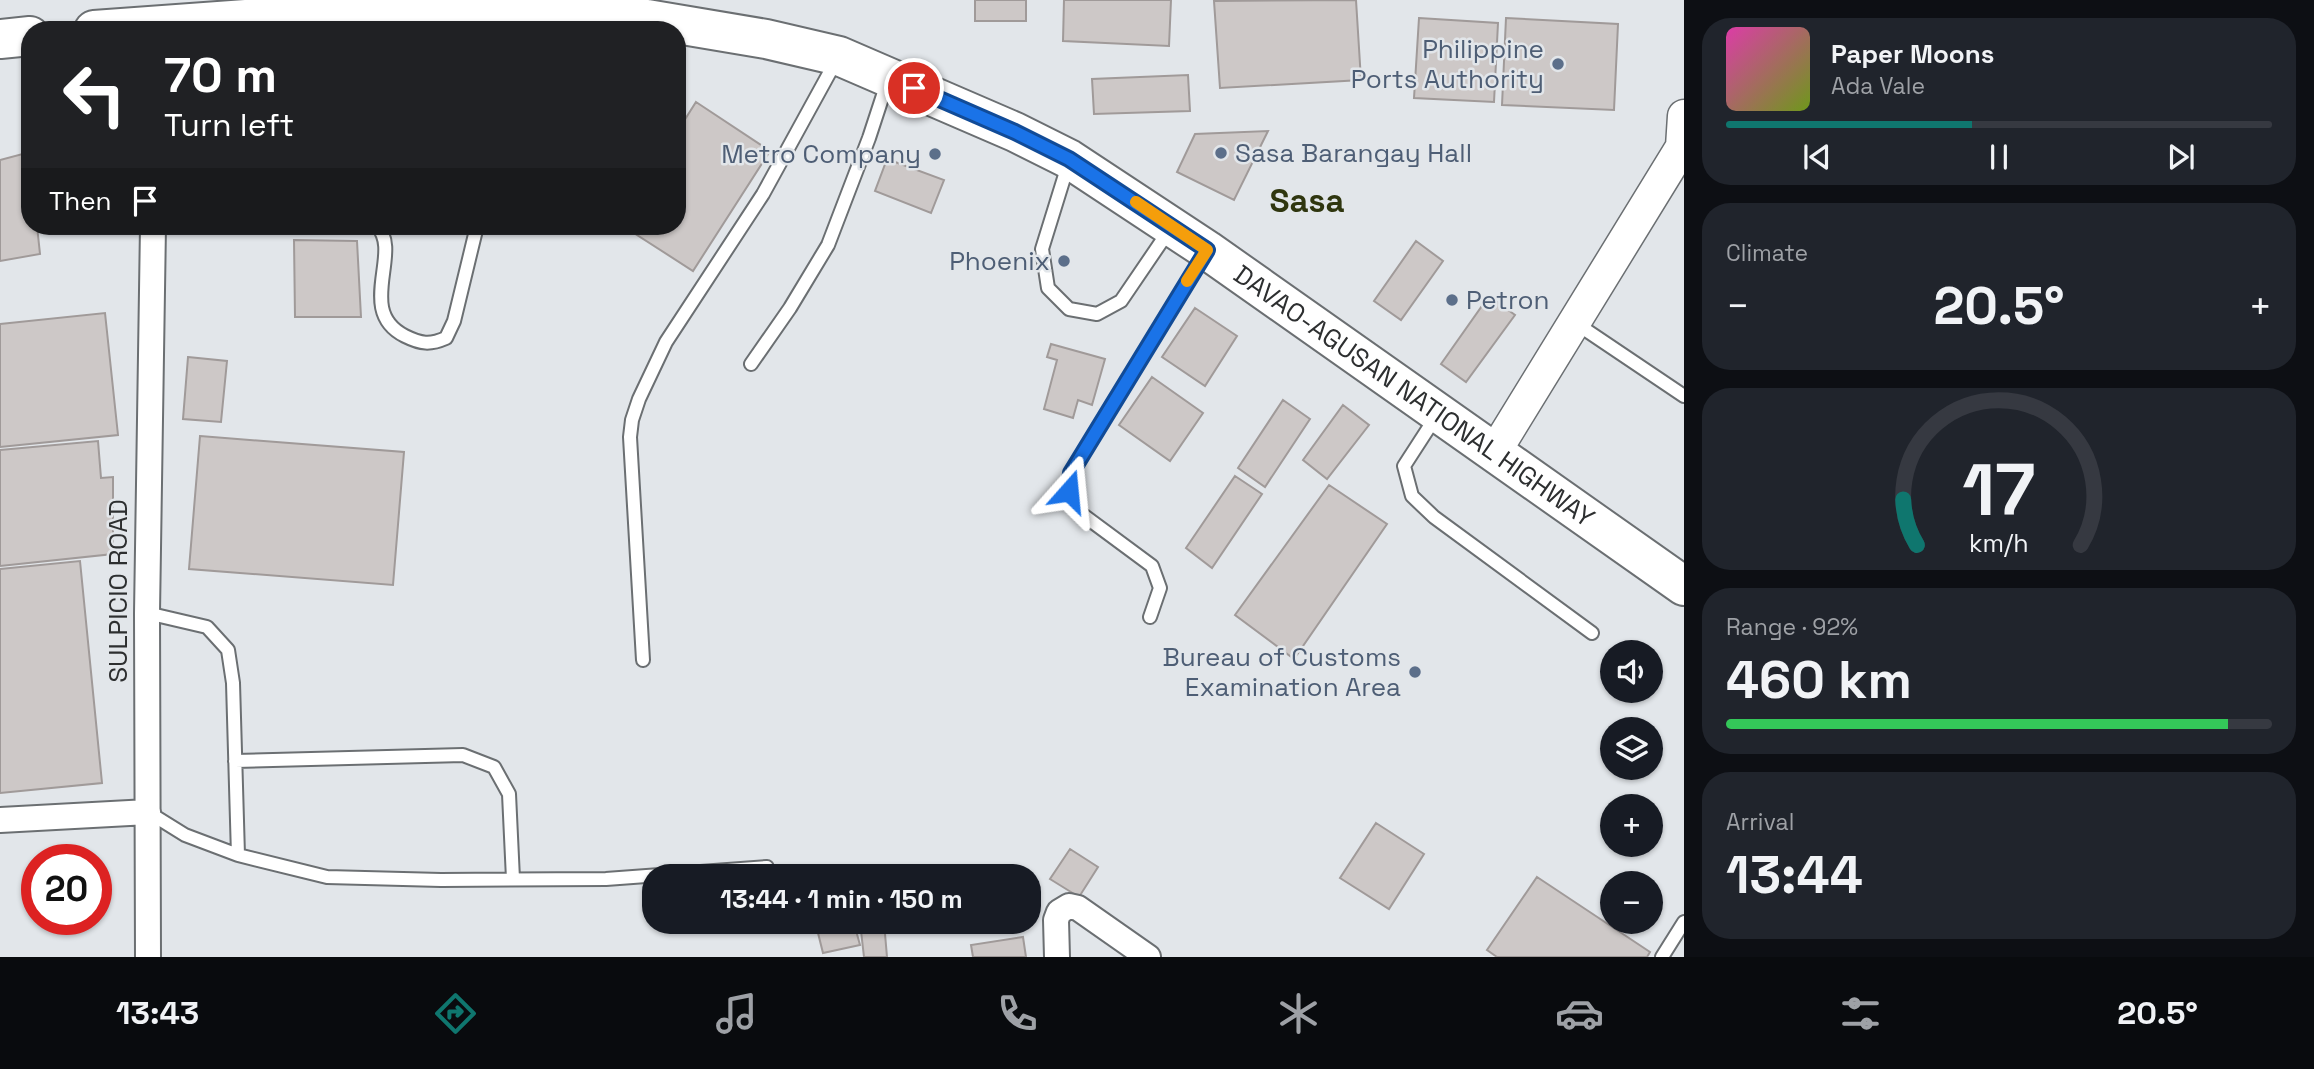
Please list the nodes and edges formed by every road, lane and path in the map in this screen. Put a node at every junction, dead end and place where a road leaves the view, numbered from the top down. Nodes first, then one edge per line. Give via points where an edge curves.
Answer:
1 (235, 21) edge
2 (659, 21) edge
3 (686, 26) edge
4 (21, 37) edge
5 (0, 38) edge
6 (839, 56) junction
7 (889, 76) junction
8 (1683, 136) edge
9 (1069, 159) junction
10 (1172, 226) junction
11 (153, 235) edge
12 (383, 235) edge
13 (475, 235) edge
14 (1207, 250) junction
15 (1574, 321) junction
16 (751, 364) dead end
17 (1684, 396) edge
18 (1439, 413) junction
19 (1494, 453) junction
20 (1684, 586) edge
21 (147, 613) junction
22 (1150, 617) dead end
23 (1592, 633) dead end
24 (643, 660) dead end
25 (235, 761) junction
26 (148, 812) junction
27 (0, 820) edge
28 (238, 855) junction
29 (642, 876) edge
30 (513, 879) junction
31 (1684, 922) edge
32 (148, 957) edge
33 (1057, 957) edge
34 (1148, 957) edge
35 (1662, 957) edge

1 - 2 main road, DAVAO-AGUSAN NATIONAL HIGHWAY via 446,5
3 - 6 main road, DAVAO-AGUSAN NATIONAL HIGHWAY
4 - 5 main road
6 - 7 main road, DAVAO-AGUSAN NATIONAL HIGHWAY
6 - 24 lane via 763,194 666,342 632,420
7 - 9 main road, DAVAO-AGUSAN NATIONAL HIGHWAY
7 - 16 lane via 828,245
8 - 15 street
9 - 10 main road, DAVAO-AGUSAN NATIONAL HIGHWAY
9 - 10 lane via 1042,249 1048,288 1069,309 1097,314 1121,301
10 - 14 main road, DAVAO-AGUSAN NATIONAL HIGHWAY
11 - 21 street, SULPICIO ROAD
12 - 13 lane via 384,318 393,330 432,344 446,338 454,321
14 - 18 main road, DAVAO-AGUSAN NATIONAL HIGHWAY
14 - 22 lane via 1071,473 1069,491 1075,509 1152,566 1157,575 1160,588
15 - 17 lane
15 - 19 street
18 - 19 main road, DAVAO-AGUSAN NATIONAL HIGHWAY
18 - 23 lane via 1404,466 1412,496
19 - 20 main road, DAVAO-AGUSAN NATIONAL HIGHWAY
21 - 25 lane via 207,627 228,650
21 - 26 street, SULPICIO ROAD
25 - 28 lane
25 - 30 lane via 463,755 494,767 509,793
26 - 27 street
26 - 28 lane via 185,835
26 - 32 street, SULPICIO ROAD
28 - 30 lane via 327,877
29 - 30 lane
31 - 35 lane
33 - 34 street via 1056,920 1069,906 1079,908

